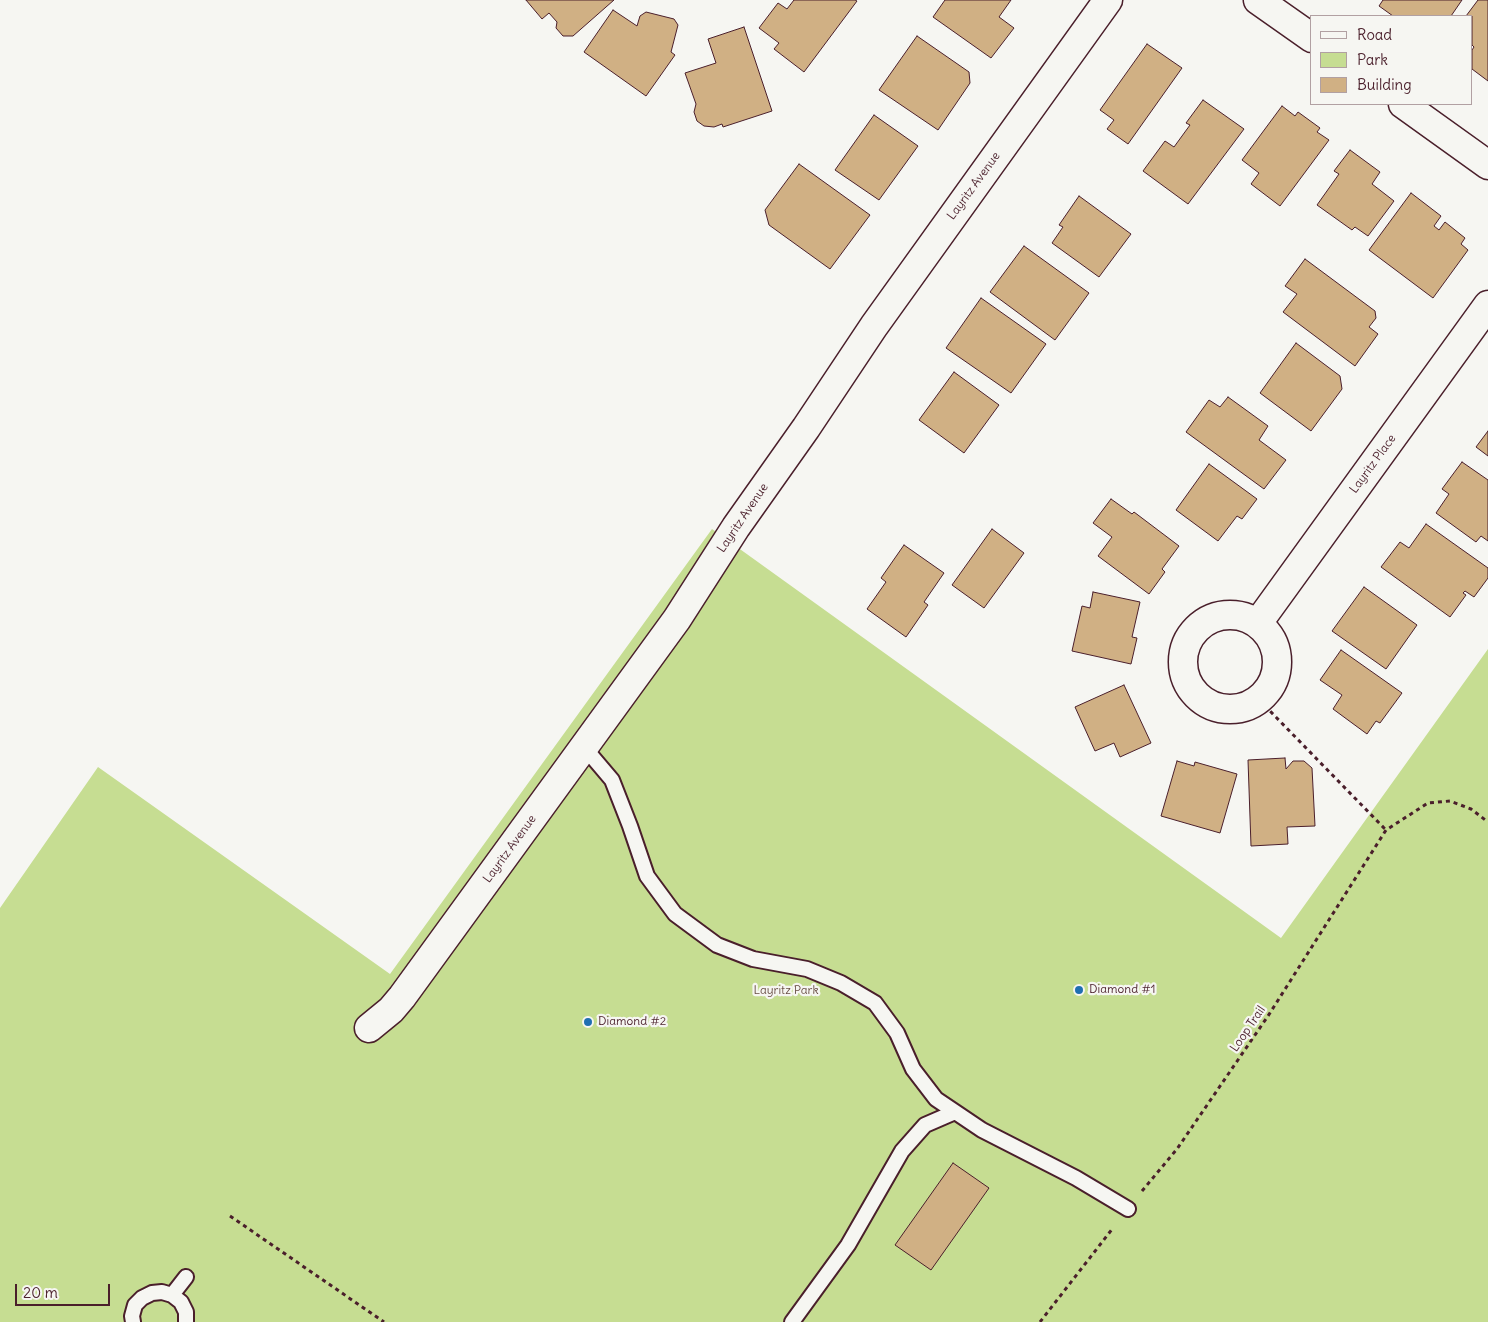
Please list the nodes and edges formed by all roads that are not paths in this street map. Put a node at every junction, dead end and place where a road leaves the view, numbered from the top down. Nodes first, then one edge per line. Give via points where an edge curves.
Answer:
1 (1108, 0) edge
2 (1258, 0) edge
3 (1310, 37) edge
4 (1404, 105) edge
5 (1488, 165) edge
6 (1488, 304) edge
7 (1258, 623) junction
8 (584, 747) junction
9 (369, 1028) dead end
10 (955, 1112) junction
11 (1128, 1209) road end
12 (186, 1277) dead end
13 (172, 1295) junction
14 (133, 1322) edge
15 (186, 1322) edge
16 (792, 1322) edge

1 - 8 street, Layritz Avenue via 874,326 677,619
2 - 3 street
4 - 5 street
6 - 7 street, Layritz Place
7 - 7 street via 1233,614 1208,619 1189,637 1182,662 1189,687 1208,705 1234,710 1258,701 1273,684 1278,662 1272,640
8 - 9 street, Layritz Avenue via 402,997
8 - 10 lane via 612,780 647,876 675,914 717,946 752,960 807,969 842,983 875,1003 897,1033 913,1069 936,1099
10 - 11 lane
10 - 16 lane via 925,1125 902,1150 848,1245
12 - 13 lane
13 - 14 lane via 157,1292 142,1298 135,1306
13 - 15 lane via 181,1302

